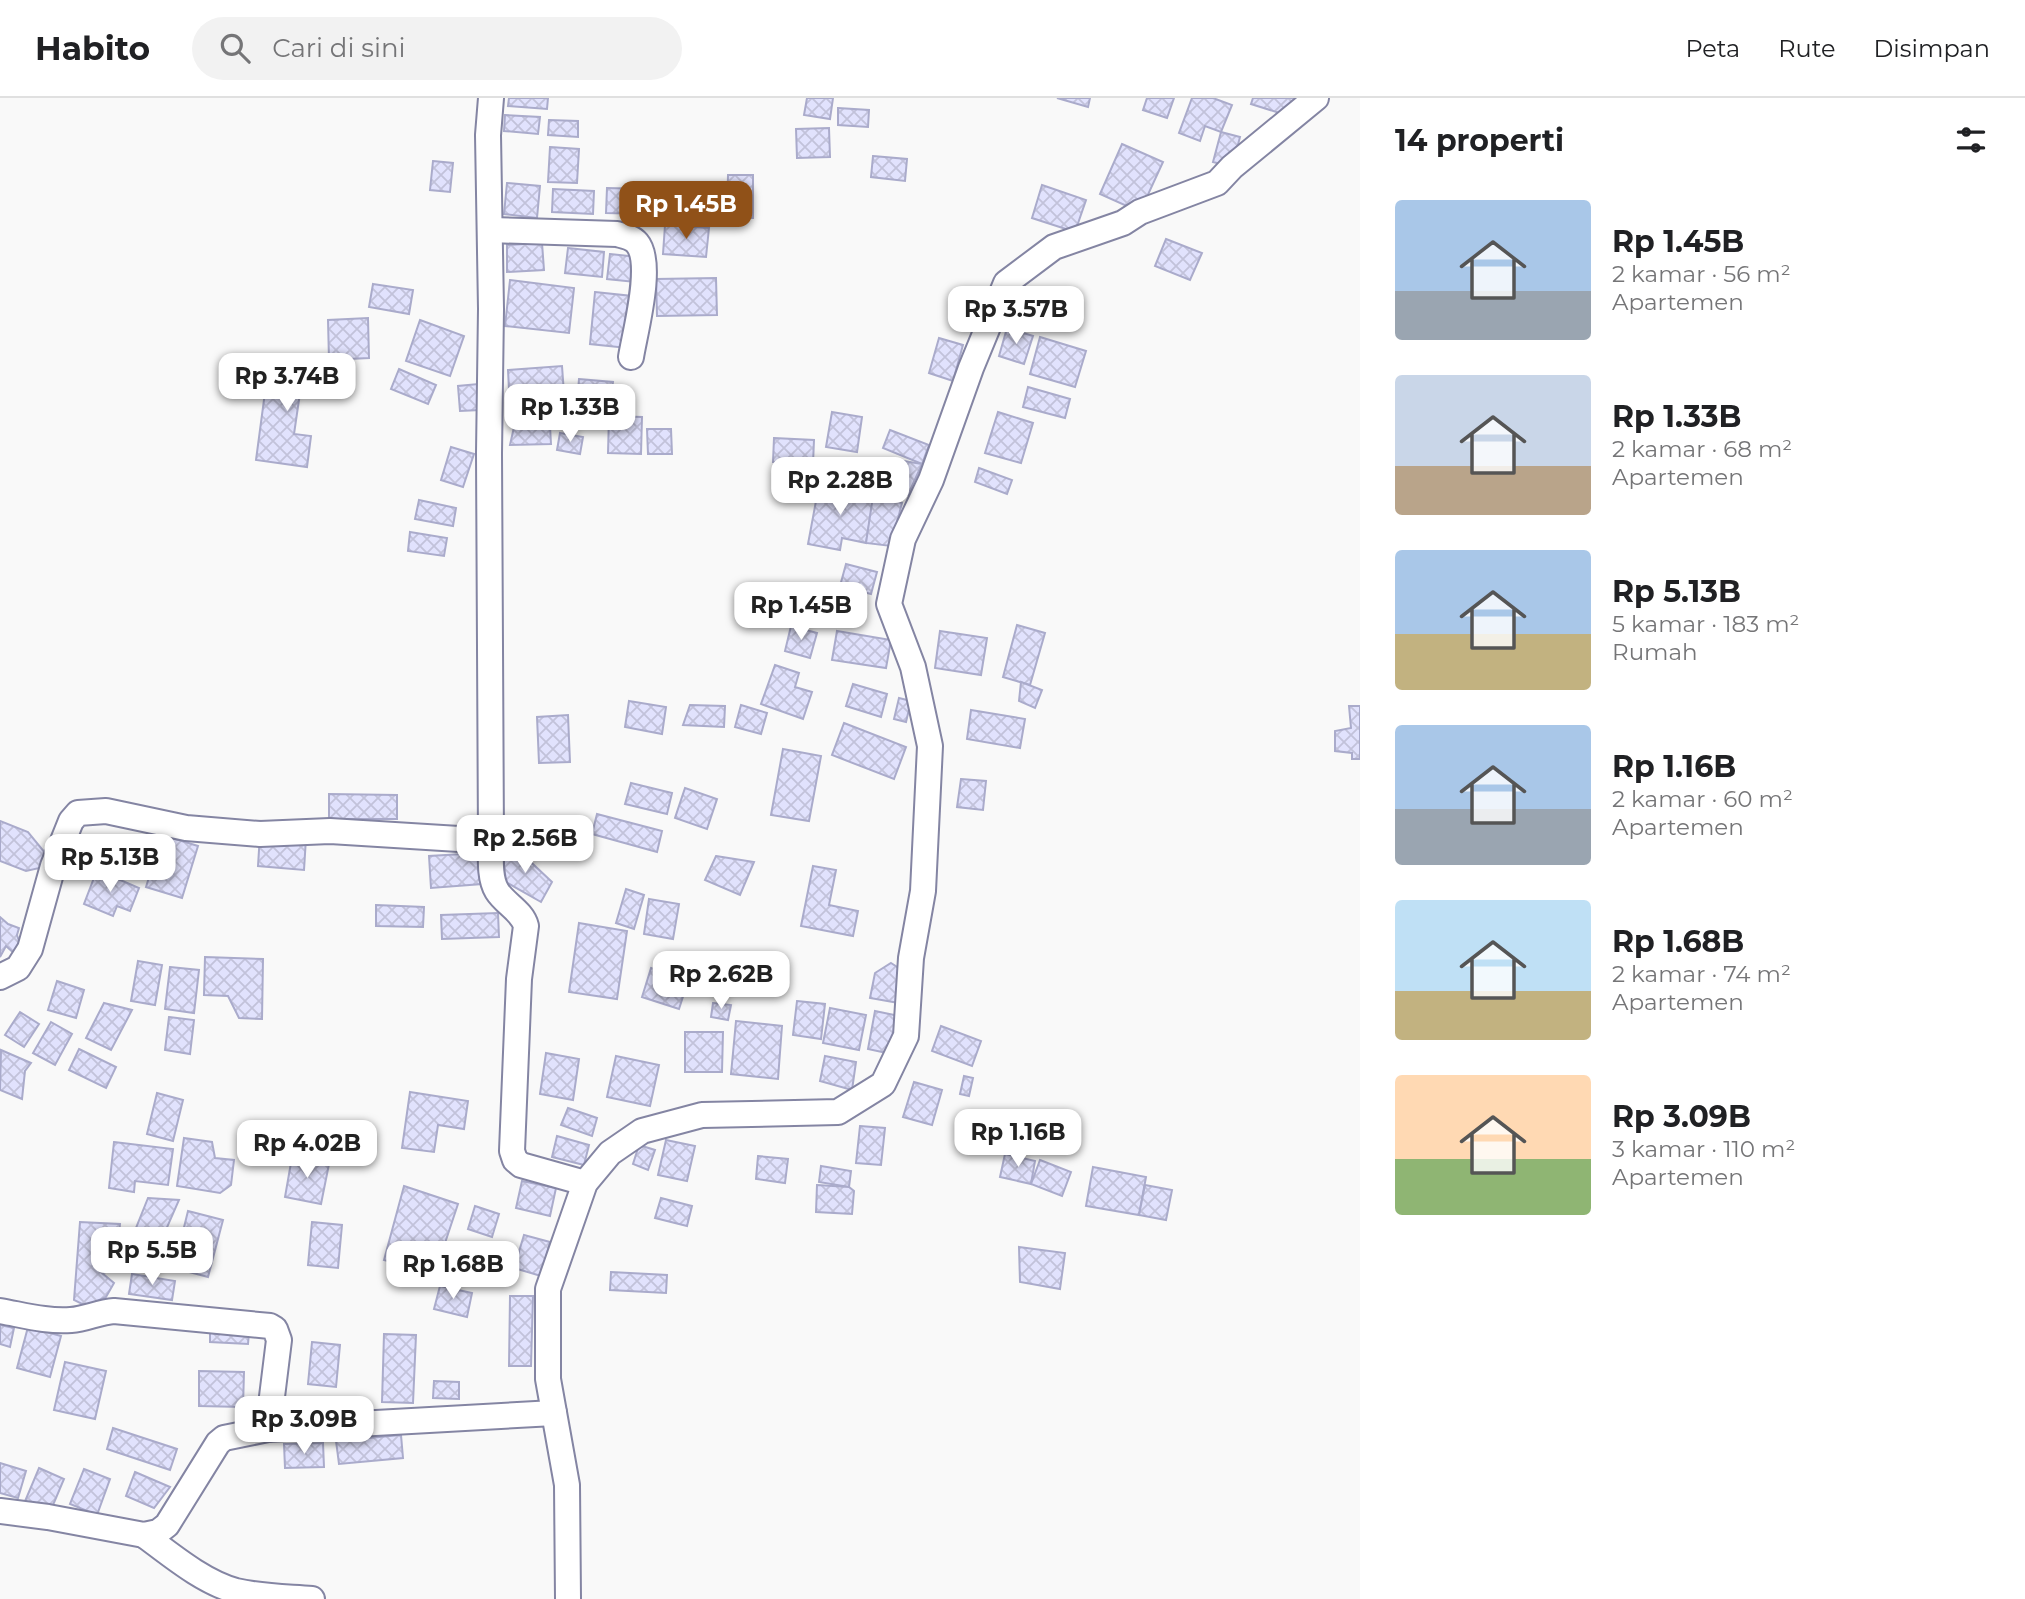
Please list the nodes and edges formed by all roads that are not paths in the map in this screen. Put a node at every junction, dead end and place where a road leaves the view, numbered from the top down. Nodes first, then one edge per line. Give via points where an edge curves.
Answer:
1 (491, 98) edge
2 (1316, 98) edge
3 (489, 230) junction
4 (631, 357) dead end
5 (491, 841) junction
6 (0, 977) edge
7 (585, 1183) junction
8 (0, 1311) edge
9 (554, 1413) junction
10 (268, 1429) junction
11 (0, 1511) edge
12 (144, 1535) junction
13 (205, 1588) edge
14 (312, 1599) edge
15 (568, 1599) edge

1 - 3 street
2 - 7 street via 1217,183 1054,247 1006,283 931,480 903,539 889,604 913,667 930,746 923,891 911,958 906,1036 883,1084 838,1112 702,1115 642,1131 610,1153
3 - 4 street via 617,234 638,243 645,272
3 - 5 street
5 - 6 street via 330,831 260,834 186,828 106,811 78,813 53,866 30,949 18,968
5 - 7 street via 493,881 526,926 519,979 512,1151 521,1165
7 - 9 street via 548,1289 548,1379
8 - 10 street via 72,1320 114,1311 270,1326 279,1340
9 - 10 street
9 - 15 street via 567,1485
10 - 12 street via 218,1443 167,1525
11 - 12 street
12 - 13 street
13 - 14 street

